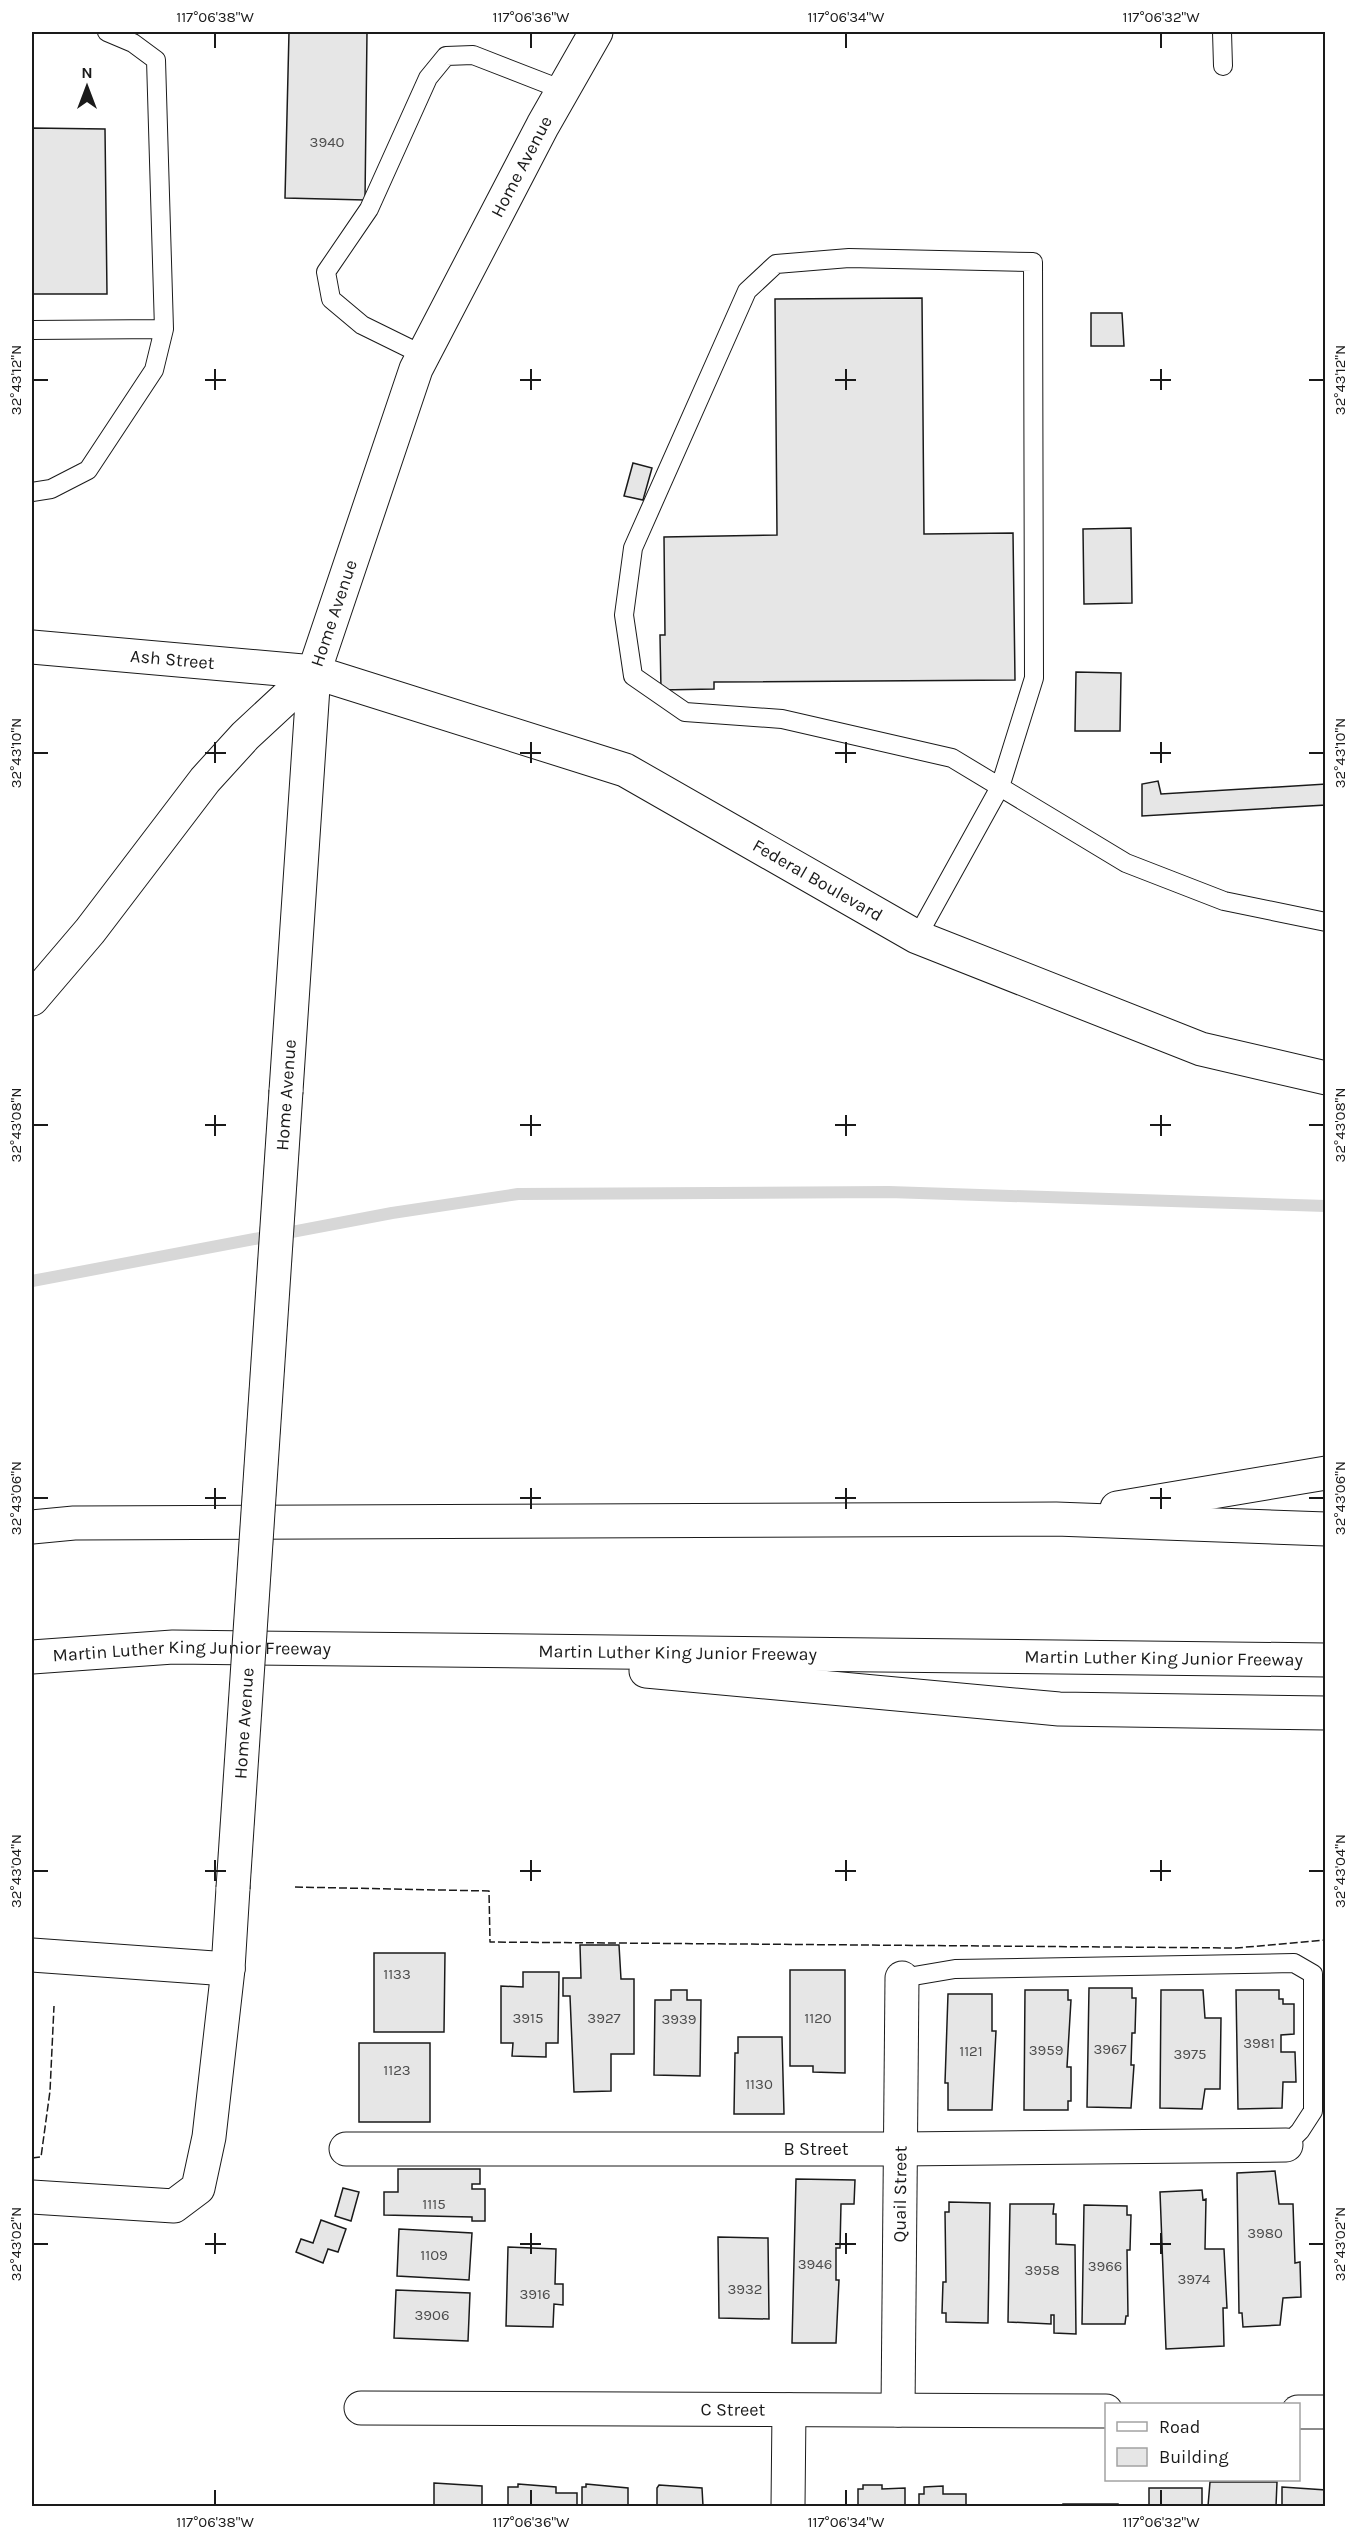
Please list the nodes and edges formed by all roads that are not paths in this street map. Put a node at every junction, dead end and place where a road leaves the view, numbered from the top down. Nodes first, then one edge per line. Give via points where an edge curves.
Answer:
1 (107, 32) edge
2 (596, 32) edge
3 (1222, 32) edge
4 (1223, 66) dead end
5 (564, 90) junction
6 (164, 329) junction
7 (32, 330) edge
8 (423, 355) junction
9 (32, 492) edge
10 (32, 647) edge
11 (314, 672) junction
12 (1000, 787) junction
13 (1326, 922) edge
14 (917, 937) junction
15 (32, 999) edge
16 (1326, 1078) edge
17 (1326, 1473) edge
18 (1056, 1518) junction
19 (32, 1527) edge
20 (1326, 1529) edge
21 (399, 1648) junction
22 (32, 1657) edge
23 (1326, 1660) edge
24 (1326, 1713) edge
25 (32, 1955) edge
26 (228, 1970) junction
27 (902, 1978) joint
28 (1286, 2145) joint
29 (346, 2149) dead end
30 (900, 2149) junction
31 (32, 2197) edge
32 (361, 2408) dead end
33 (789, 2410) junction
34 (898, 2410) junction
35 (1105, 2411) edge
36 (1300, 2412) edge
37 (1326, 2412) edge
38 (788, 2506) edge

1 - 6 lane via 133,43 156,60
2 - 5 main road, Home Avenue
3 - 4 lane
5 - 8 main road, Home Avenue
5 - 8 lane via 473,55 446,56 428,78 369,209 326,272 331,298 362,325
6 - 7 lane
6 - 9 lane via 154,370 88,470 51,489
8 - 11 main road, Home Avenue
10 - 11 main road, Ash Street
11 - 14 main road, Federal Boulevard via 625,770
11 - 15 main road via 245,736 205,780 90,931
11 - 26 main road, Home Avenue, bridge
12 - 12 lane via 1034,678 1033,262 849,258 776,264 747,291 633,548 624,615 633,676 685,712 782,719 951,758
12 - 13 lane via 1126,863 1224,901
12 - 14 lane
14 - 16 main road, Federal Boulevard via 1201,1049
17 - 18 main road
18 - 19 main road via 86,1523
18 - 20 main road
21 - 22 main road, Martin Luther King Junior Freeway via 173,1647
21 - 23 main road, Martin Luther King Junior Freeway
21 - 24 main road via 1059,1709
25 - 26 main road
26 - 31 main road, Home Avenue via 210,2137 198,2188 174,2206
27 - 28 lane via 955,1970 1294,1964 1313,1974 1313,2111
27 - 30 main road, Quail Street
28 - 30 main road, B Street
29 - 30 main road, B Street
30 - 34 main road, Quail Street
32 - 33 main road, C Street
33 - 34 main road, C Street
33 - 38 main road
34 - 35 main road, C Street
36 - 37 main road

